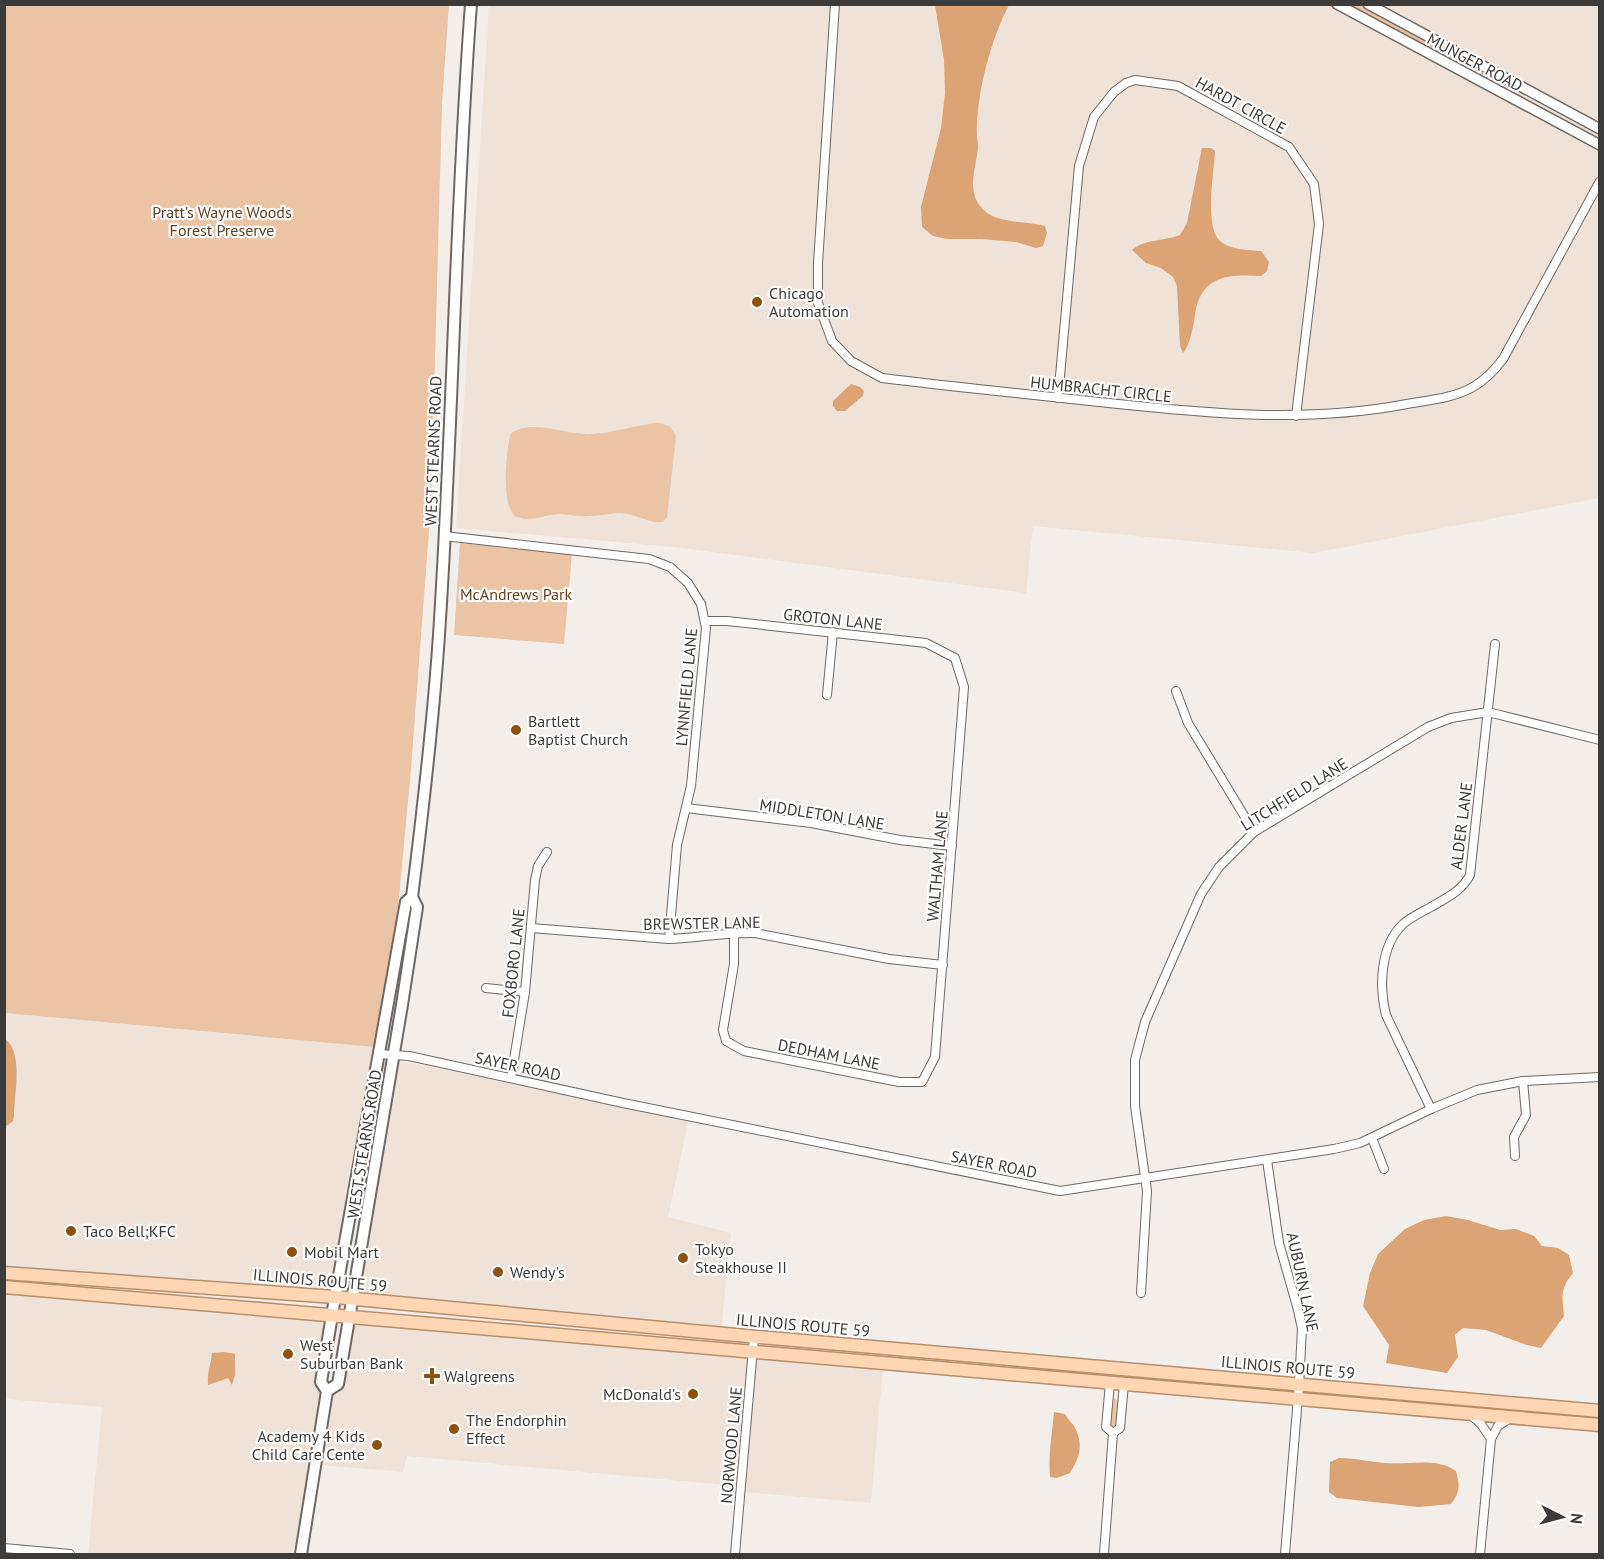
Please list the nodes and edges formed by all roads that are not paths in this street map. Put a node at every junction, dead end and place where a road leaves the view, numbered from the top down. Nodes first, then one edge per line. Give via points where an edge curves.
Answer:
1 (471, 4) edge
2 (835, 4) edge
3 (1337, 4) edge
4 (1368, 4) edge
5 (1599, 129) edge
6 (1599, 145) edge
7 (1599, 181) edge
8 (1058, 398) junction
9 (1296, 416) junction
10 (444, 537) junction
11 (705, 621) junction
12 (833, 632) junction
13 (1495, 644) dead end
14 (955, 658) joint
15 (1176, 691) dead end
16 (827, 694) dead end
17 (1488, 712) junction
18 (1599, 740) edge
19 (687, 808) junction
20 (1254, 832) junction
21 (952, 846) junction
22 (547, 852) dead end
23 (412, 897) junction
24 (531, 928) junction
25 (734, 932) junction
26 (669, 939) junction
27 (943, 965) junction
28 (486, 988) dead end
29 (525, 992) junction
30 (378, 1054) junction
31 (394, 1055) junction
32 (926, 1075) joint
33 (1599, 1077) edge
34 (511, 1078) junction
35 (1523, 1081) junction
36 (1431, 1109) junction
37 (1372, 1138) junction
38 (1515, 1156) dead end
39 (1267, 1160) junction
40 (1384, 1169) dead end
41 (1146, 1178) junction
42 (4, 1273) edge
43 (4, 1287) edge
44 (1141, 1293) dead end
45 (335, 1298) junction
46 (353, 1299) junction
47 (332, 1315) junction
48 (350, 1317) junction
49 (753, 1337) junction
50 (752, 1351) junction
51 (1110, 1383) junction
52 (1124, 1384) junction
53 (1299, 1385) junction
54 (327, 1391) junction
55 (1298, 1399) junction
56 (1599, 1411) edge
57 (1470, 1414) junction
58 (1511, 1417) junction
59 (1599, 1425) edge
60 (1113, 1433) junction
61 (1491, 1439) junction
62 (4, 1548) edge
63 (70, 1554) edge
64 (301, 1554) edge
65 (735, 1554) edge
66 (1104, 1554) edge
67 (1285, 1554) edge
68 (1480, 1554) edge

1 - 10 main road, WEST STEARNS ROAD
2 - 8 street, HUMBRACHT CIRCLE via 818,263 818,303 832,341 851,361 882,378
3 - 6 street, MUNGER ROAD
4 - 5 street, MUNGER ROAD
7 - 9 street, HUMBRACHT CIRCLE via 1503,359 1483,381 1462,393 1402,405
8 - 9 street, HUMBRACHT CIRCLE via 1210,414
8 - 9 street, HARDT CIRCLE via 1079,166 1094,117 1114,92 1135,80 1178,86 1289,147 1314,184 1319,224
10 - 11 street, LYNNFIELD LANE via 656,561 688,583
10 - 23 main road, WEST STEARNS ROAD via 434,695
11 - 12 street, GROTON LANE
11 - 19 street, LYNNFIELD LANE
12 - 14 street, GROTON LANE via 921,642
12 - 16 street
13 - 17 street, ALDER LANE
14 - 21 street, WALTHAM LANE via 965,694
15 - 20 street via 1188,723
17 - 18 street, LITCHFIELD LANE
17 - 20 street, LITCHFIELD LANE via 1451,718 1428,727
17 - 36 street, ALDER LANE via 1470,875 1459,891 1404,923 1391,941 1382,971 1386,1016
19 - 21 street, MIDDLETON LANE
19 - 26 street, LYNNFIELD LANE via 677,845
20 - 41 street, LITCHFIELD LANE via 1219,867 1201,894 1141,1033 1134,1086
21 - 27 street, WALTHAM LANE
22 - 24 street, FOXBORO LANE via 538,866
23 - 30 main road, WEST STEARNS ROAD via 406,902
23 - 31 main road, WEST STEARNS ROAD via 417,907
24 - 26 street, BREWSTER LANE
24 - 29 street, FOXBORO LANE
25 - 26 street, BREWSTER LANE
25 - 27 street, BREWSTER LANE
25 - 32 street, DEDHAM LANE via 734,964 723,1030 726,1041 744,1051 899,1082 922,1082
27 - 32 street, WALTHAM LANE via 935,1057
28 - 29 street
29 - 34 street, FOXBORO LANE
30 - 31 street, SAYER ROAD
30 - 45 main road, WEST STEARNS ROAD
31 - 34 street, SAYER ROAD
31 - 46 main road, WEST STEARNS ROAD
33 - 35 street, SAYER ROAD
34 - 41 street, SAYER ROAD via 1060,1191
35 - 36 street, SAYER ROAD via 1477,1090
35 - 38 street via 1526,1114 1514,1137
36 - 37 street, SAYER ROAD
37 - 39 street, SAYER ROAD
37 - 40 street
39 - 41 street, SAYER ROAD
39 - 53 street, AUBURN LANE via 1279,1242 1301,1322
41 - 44 street, LITCHFIELD LANE
42 - 45 main road, ILLINOIS ROUTE 59
43 - 47 main road, ILLINOIS ROUTE 59
45 - 46 main road, ILLINOIS ROUTE 59
45 - 47 main road, WEST STEARNS ROAD
46 - 48 main road, WEST STEARNS ROAD
46 - 49 main road, ILLINOIS ROUTE 59
47 - 48 main road, ILLINOIS ROUTE 59
47 - 54 main road, WEST STEARNS ROAD via 321,1382
48 - 50 main road, ILLINOIS ROUTE 59
48 - 54 main road, WEST STEARNS ROAD via 338,1384
49 - 50 street, NORWOOD LANE
49 - 53 main road, ILLINOIS ROUTE 59
50 - 51 main road, ILLINOIS ROUTE 59
50 - 65 street, NORWOOD LANE
51 - 52 main road, ILLINOIS ROUTE 59
51 - 60 street via 1106,1427
52 - 55 main road, ILLINOIS ROUTE 59
52 - 60 street via 1120,1428
53 - 55 street, AUBURN LANE
53 - 56 main road, ILLINOIS ROUTE 59
54 - 64 main road, WEST STEARNS ROAD
55 - 57 main road, ILLINOIS ROUTE 59
55 - 67 street, AUBURN LANE
57 - 58 main road, ILLINOIS ROUTE 59
57 - 61 street
58 - 59 main road, ILLINOIS ROUTE 59
58 - 61 street via 1498,1426
60 - 66 street
61 - 68 street
62 - 63 street

